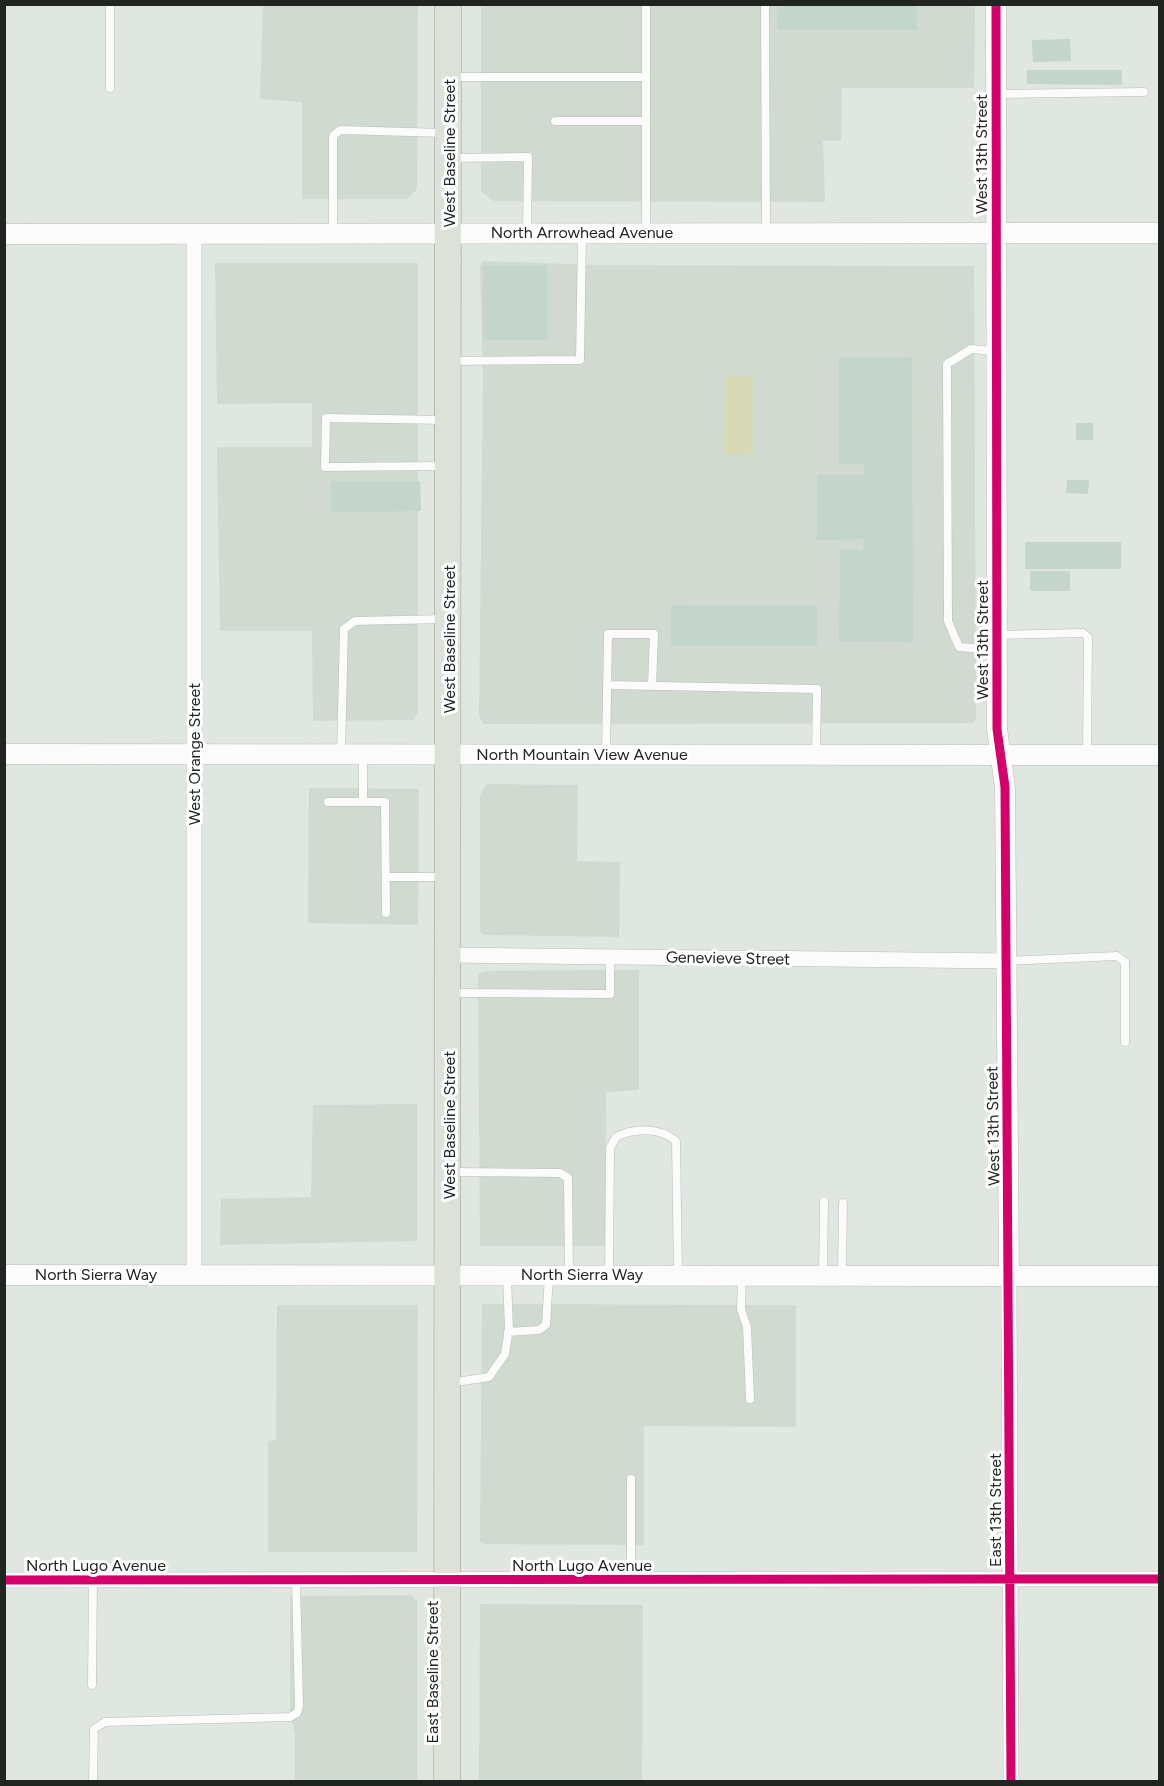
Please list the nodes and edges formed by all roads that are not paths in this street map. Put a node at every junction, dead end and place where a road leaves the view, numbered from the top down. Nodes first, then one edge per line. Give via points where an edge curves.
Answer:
1 (110, 4) edge
2 (448, 4) edge
3 (646, 4) edge
4 (765, 4) edge
5 (996, 4) edge
6 (449, 76) junction
7 (646, 76) junction
8 (110, 88) dead end
9 (1144, 93) dead end
10 (996, 94) junction
11 (555, 121) dead end
12 (646, 121) junction
13 (449, 145) junction
14 (333, 231) junction
15 (449, 231) junction
16 (527, 232) junction
17 (582, 232) junction
18 (646, 232) junction
19 (766, 232) junction
20 (194, 233) junction
21 (996, 233) junction
22 (1160, 233) edge
23 (4, 234) edge
24 (997, 351) junction
25 (449, 361) junction
26 (449, 420) junction
27 (449, 466) junction
28 (449, 619) junction
29 (997, 642) junction
30 (607, 685) junction
31 (652, 686) junction
32 (4, 754) edge
33 (194, 754) junction
34 (341, 754) junction
35 (363, 754) junction
36 (449, 754) junction
37 (606, 754) junction
38 (816, 755) junction
39 (1000, 755) junction
40 (1087, 755) junction
41 (1160, 755) edge
42 (328, 802) dead end
43 (363, 802) junction
44 (386, 877) junction
45 (449, 877) junction
46 (386, 914) dead end
47 (449, 955) junction
48 (610, 957) junction
49 (1006, 961) junction
50 (449, 993) junction
51 (1125, 1042) dead end
52 (450, 1172) junction
53 (824, 1202) dead end
54 (843, 1203) dead end
55 (194, 1274) junction
56 (450, 1274) junction
57 (507, 1274) junction
58 (549, 1274) junction
59 (569, 1274) junction
60 (609, 1274) junction
61 (4, 1275) edge
62 (678, 1275) junction
63 (742, 1275) junction
64 (832, 1275) junction
65 (1009, 1275) junction
66 (1160, 1276) edge
67 (508, 1332) junction
68 (449, 1383) junction
69 (750, 1399) dead end
70 (631, 1479) dead end
71 (1160, 1579) edge
72 (4, 1580) edge
73 (93, 1580) junction
74 (296, 1580) junction
75 (448, 1580) junction
76 (631, 1580) junction
77 (1010, 1581) junction
78 (92, 1685) dead end
79 (93, 1782) edge
80 (447, 1782) edge
81 (1011, 1782) edge

1 - 8 lane
2 - 6 main road, West Baseline Street
3 - 7 lane
4 - 19 lane
5 - 10 street, West 13th Street
6 - 7 lane
6 - 13 main road, West Baseline Street
7 - 12 lane
9 - 10 lane
10 - 21 street, West 13th Street
11 - 12 lane
12 - 18 lane
13 - 14 lane via 340,130 333,136
13 - 15 main road, West Baseline Street
13 - 16 lane via 528,157
14 - 15 street, North Arrowhead Avenue
14 - 20 street, North Arrowhead Avenue
15 - 16 street, North Arrowhead Avenue
15 - 25 main road, West Baseline Street
16 - 17 street, North Arrowhead Avenue
17 - 18 street, North Arrowhead Avenue
17 - 25 lane via 580,360
18 - 19 street, North Arrowhead Avenue
19 - 21 street, North Arrowhead Avenue
20 - 23 street, North Arrowhead Avenue
20 - 33 street, West Orange Street
21 - 22 street, North Arrowhead Avenue
21 - 24 street, West 13th Street
24 - 29 street, West 13th Street
24 - 29 lane via 971,349 947,364 948,621 959,646
25 - 26 main road, West Baseline Street
26 - 27 main road, West Baseline Street
26 - 27 lane via 327,418 325,467
27 - 28 main road, West Baseline Street
28 - 34 lane via 355,621 344,629
28 - 36 main road, West Baseline Street
29 - 39 street, West 13th Street
29 - 40 lane via 1083,633 1088,637
30 - 31 lane
30 - 31 lane via 608,634 654,634
30 - 37 lane
31 - 38 lane via 817,688
32 - 33 street, North Mountain View Avenue
33 - 34 street, North Mountain View Avenue
33 - 55 street, West Orange Street
34 - 35 street, North Mountain View Avenue
35 - 36 street, North Mountain View Avenue
35 - 43 lane
36 - 37 street, North Mountain View Avenue
36 - 45 main road, West Baseline Street
37 - 38 street, North Mountain View Avenue
38 - 39 street, North Mountain View Avenue
39 - 40 street, North Mountain View Avenue
39 - 49 street, West 13th Street via 1005,787
40 - 41 street, North Mountain View Avenue
42 - 43 lane
43 - 44 lane via 385,802
44 - 45 lane
44 - 46 lane
45 - 47 main road, West Baseline Street
47 - 48 street, Genevieve Street
47 - 50 main road, West Baseline Street
48 - 49 street, Genevieve Street
48 - 50 lane via 610,994
49 - 51 lane via 1117,956 1125,962
49 - 65 street, West 13th Street
50 - 52 main road, West Baseline Street
52 - 56 main road, West Baseline Street
52 - 59 lane via 560,1173 568,1178
53 - 64 lane
54 - 64 lane
55 - 56 street, North Sierra Way
55 - 61 street, North Sierra Way
56 - 57 street, North Sierra Way
56 - 68 main road, East Baseline Street
57 - 58 street, North Sierra Way
57 - 67 lane
58 - 59 street, North Sierra Way
58 - 67 lane via 546,1325 539,1330
59 - 60 street, North Sierra Way
60 - 62 street, North Sierra Way
60 - 62 lane via 610,1148 616,1137 632,1131 662,1133 677,1145
62 - 63 street, North Sierra Way
63 - 64 street, North Sierra Way
63 - 69 lane via 741,1309 747,1327
64 - 65 street, North Sierra Way
65 - 66 street, North Sierra Way
65 - 77 street, East 13th Street
67 - 68 lane via 505,1354 489,1377
68 - 75 main road, East Baseline Street
70 - 76 lane
71 - 77 street, North Lugo Avenue
72 - 73 street, North Lugo Avenue
73 - 74 street, North Lugo Avenue
73 - 78 lane
74 - 75 street, North Lugo Avenue
74 - 79 lane via 297,1713 290,1717 105,1722 94,1728
75 - 76 street, North Lugo Avenue
75 - 80 main road, East Baseline Street
76 - 77 street, North Lugo Avenue
77 - 81 street, East 13th Street

